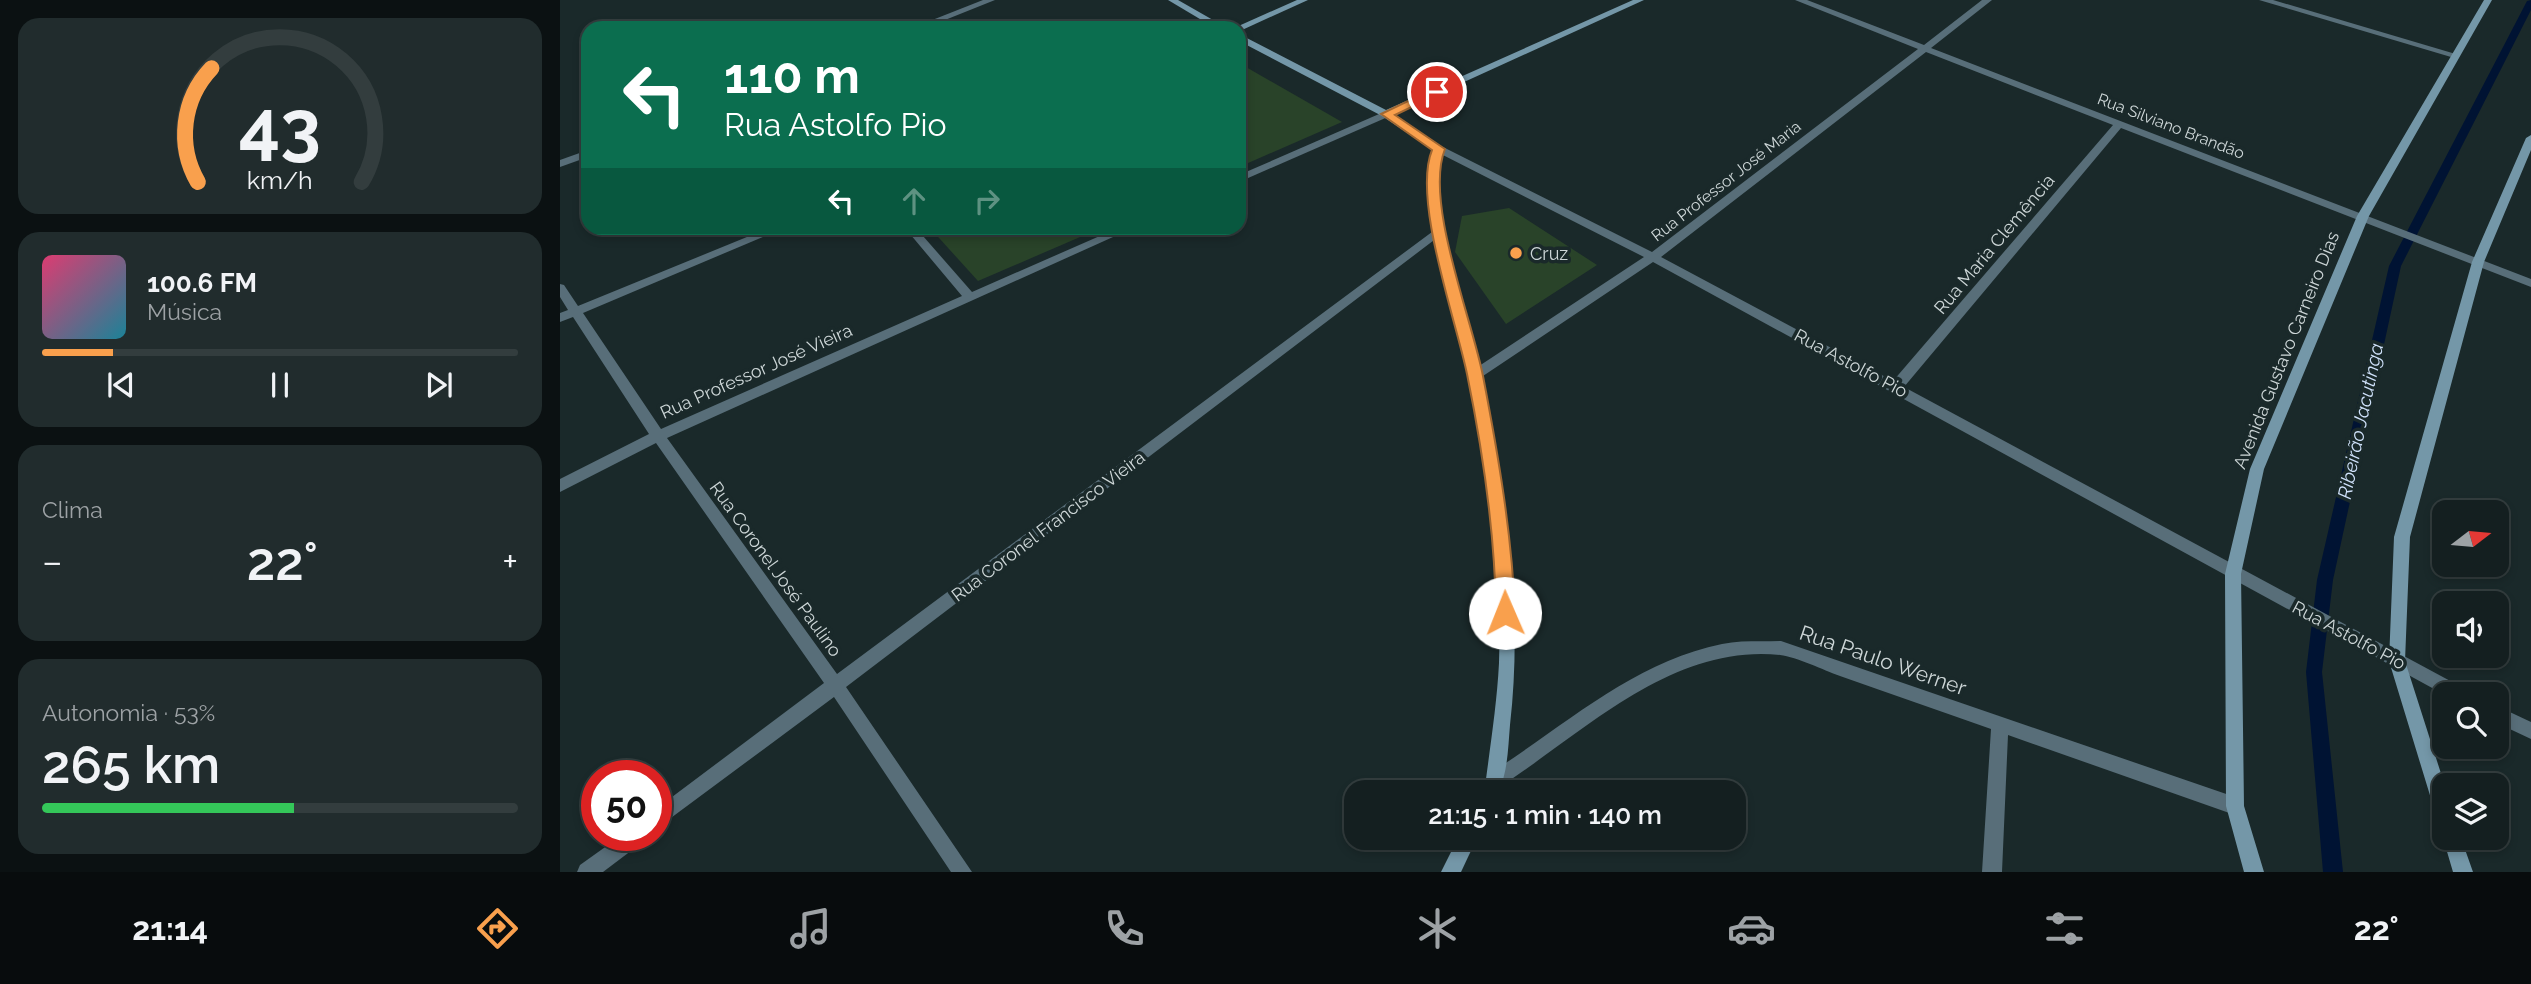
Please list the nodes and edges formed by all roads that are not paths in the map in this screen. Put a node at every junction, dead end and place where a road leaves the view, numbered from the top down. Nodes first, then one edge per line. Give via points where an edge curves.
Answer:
1 (991, 0) edge
2 (1172, 0) edge
3 (1304, 0) edge
4 (1640, 0) edge
5 (1799, 0) edge
6 (1988, 0) edge
7 (2263, 0) edge
8 (2488, 0) edge
9 (936, 21) edge
10 (1210, 21) edge
11 (1246, 25) edge
12 (1246, 41) edge
13 (1923, 49) junction
14 (2454, 55) junction
15 (1386, 114) junction
16 (2120, 123) junction
17 (2531, 138) edge
18 (1439, 149) junction
19 (581, 156) edge
20 (560, 164) edge
21 (1246, 176) edge
22 (2363, 216) junction
23 (1440, 231) junction
24 (761, 235) edge
25 (916, 235) edge
26 (1111, 235) edge
27 (1653, 257) junction
28 (2478, 262) junction
29 (2531, 283) edge
30 (560, 288) edge
31 (970, 296) junction
32 (576, 311) junction
33 (560, 318) edge
34 (1475, 375) junction
35 (1896, 387) junction
36 (657, 436) junction
37 (560, 486) edge
38 (2233, 574) junction
39 (2397, 661) junction
40 (2437, 682) edge
41 (836, 686) junction
42 (2509, 720) edge
43 (2000, 724) junction
44 (2531, 732) edge
45 (2432, 773) edge
46 (1493, 780) edge
47 (1501, 780) edge
48 (2235, 806) junction
49 (672, 808) edge
50 (1462, 850) edge
51 (2456, 850) edge
52 (615, 851) edge
53 (587, 872) edge
54 (962, 872) edge
55 (1451, 872) edge
56 (1992, 872) edge
57 (2254, 872) edge
58 (2463, 872) edge

1 - 9 street
2 - 10 street
3 - 11 street
4 - 15 street
5 - 13 street, Rua Silviano Brandão
6 - 13 street, Rua Professor José Maria
7 - 14 street
8 - 14 street, Avenida Gustavo Carneiro Dias
12 - 15 street, Rua Astolfo Pio
13 - 16 street, Rua Silviano Brandão
13 - 27 street, Rua Professor José Maria
14 - 22 street, Avenida Gustavo Carneiro Dias
15 - 18 street, Rua Astolfo Pio
15 - 21 street
16 - 22 street, Rua Silviano Brandão
16 - 35 street, Rua Maria Clemência
17 - 28 street
18 - 23 street via 1432,164
18 - 27 street, Rua Astolfo Pio
19 - 20 street
22 - 28 street, Rua Silviano Brandão
22 - 38 street, Avenida Gustavo Carneiro Dias via 2257,469
23 - 34 street
23 - 41 street, Rua Coronel Francisco Vieira
24 - 32 street
25 - 31 street
26 - 31 street, Rua Professor José Vieira
27 - 34 street, Rua Professor José Maria
27 - 35 street, Rua Astolfo Pio
28 - 29 street, Rua Silviano Brandão
28 - 39 street via 2402,537
30 - 32 street, Rua Coronel José Paulino
31 - 36 street, Rua Professor José Vieira
32 - 33 street
32 - 36 street, Rua Coronel José Paulino
34 - 46 street via 1504,563 1507,664
35 - 38 street, Rua Astolfo Pio
36 - 37 street, Rua Professor José Vieira
36 - 41 street, Rua Coronel José Paulino
38 - 39 street, Rua Astolfo Pio
38 - 48 street, Avenida Gustavo Carneiro Dias
39 - 40 street, Rua Astolfo Pio
39 - 45 street
41 - 49 street, Rua Coronel Francisco Vieira
41 - 54 street, Rua Coronel José Paulino
42 - 44 street
43 - 47 street, Rua Paulo Werner via 1781,648 1721,651 1654,675 1569,728
43 - 48 street, Rua Paulo Werner
43 - 56 street
48 - 57 street, Avenida Gustavo Carneiro Dias
50 - 55 street
51 - 58 street
52 - 53 street

